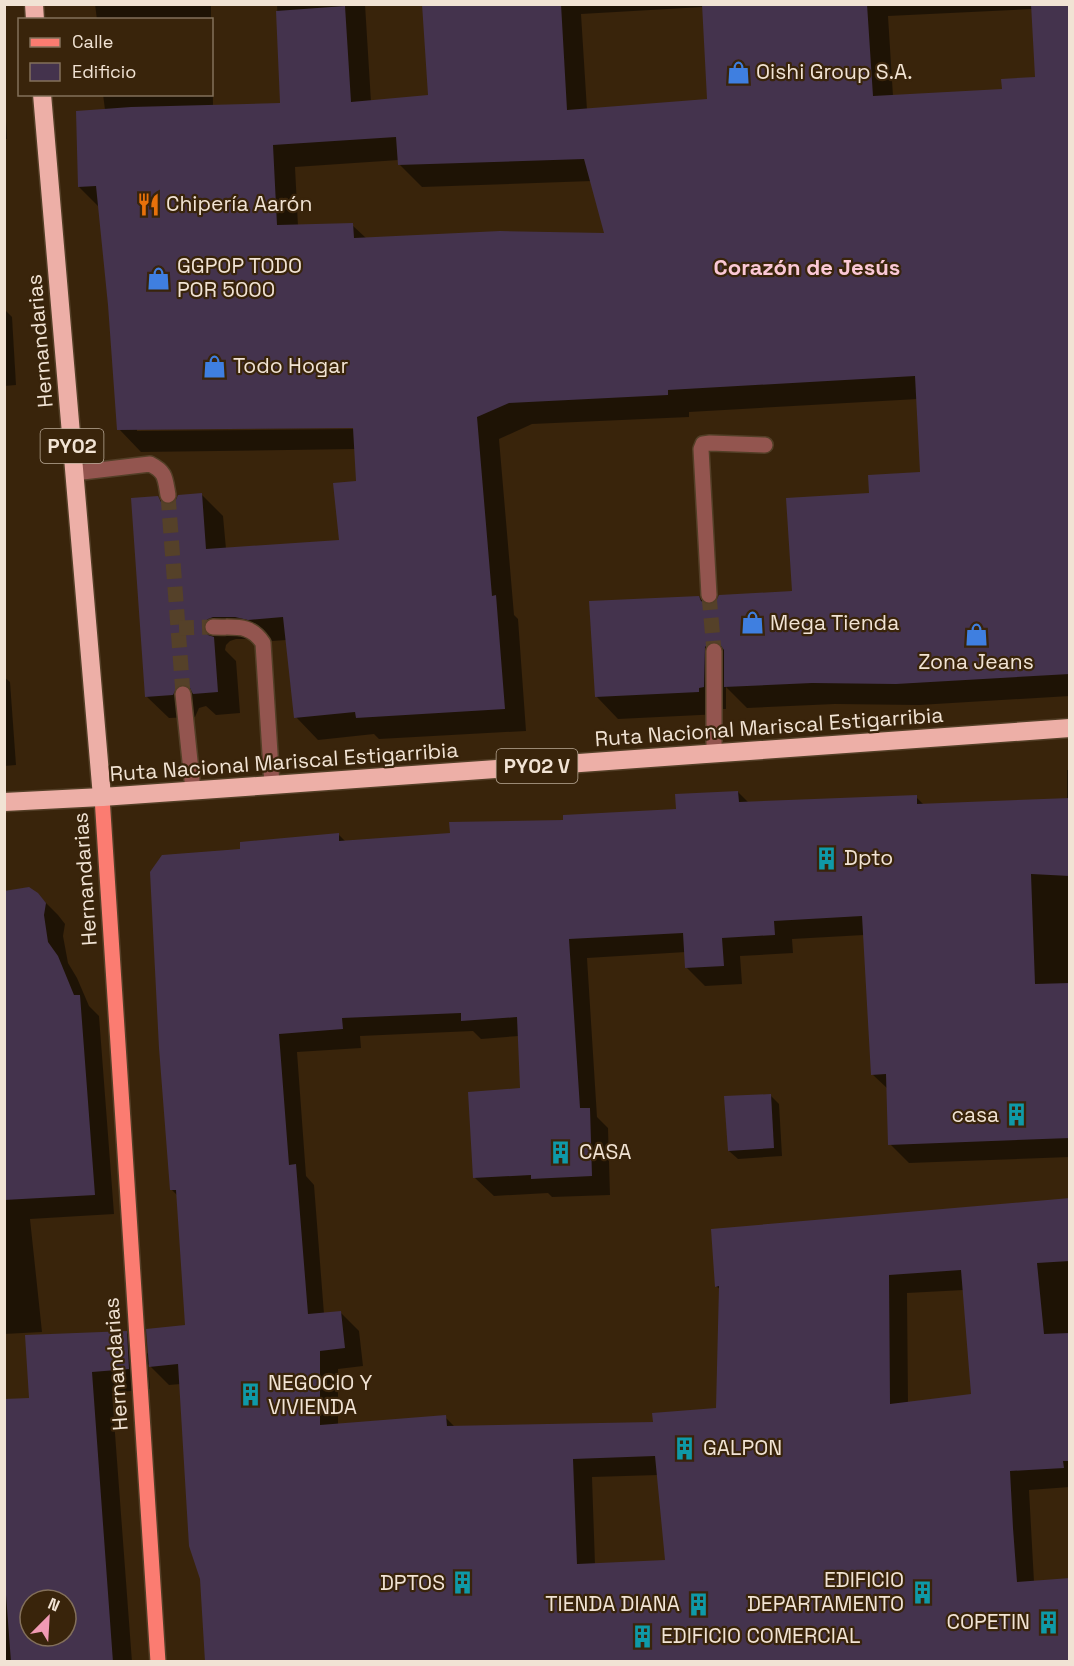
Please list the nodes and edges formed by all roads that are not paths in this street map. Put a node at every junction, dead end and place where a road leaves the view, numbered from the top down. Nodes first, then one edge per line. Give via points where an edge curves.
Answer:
1 (42, 96) edge
2 (765, 445) dead end
3 (74, 473) junction
4 (168, 495) tunnel mouth
5 (709, 595) tunnel mouth
6 (213, 627) tunnel mouth
7 (714, 651) tunnel mouth
8 (183, 694) tunnel mouth
9 (1070, 728) edge
10 (714, 754) junction
11 (272, 785) junction
12 (193, 790) junction
13 (102, 797) junction
14 (4, 802) edge
15 (158, 1662) edge

1 - 3 highway, Hernandarias / PY02
2 - 5 lane via 710,443 701,449
3 - 4 lane via 150,464 161,470
3 - 13 highway, Hernandarias / PY02
6 - 11 lane via 249,629 257,633 263,644
7 - 10 lane
8 - 12 lane
9 - 10 highway, Ruta Nacional Mariscal Estigarribia / PY02 V
10 - 11 highway, Ruta Nacional Mariscal Estigarribia / PY02 V
11 - 12 highway, Ruta Nacional Mariscal Estigarribia / PY02 V
12 - 13 highway, Ruta Nacional Mariscal Estigarribia / PY02 V
13 - 14 highway, Ruta Nacional Mariscal Estigarribia / PY02 V
13 - 15 main road, Hernandarias

